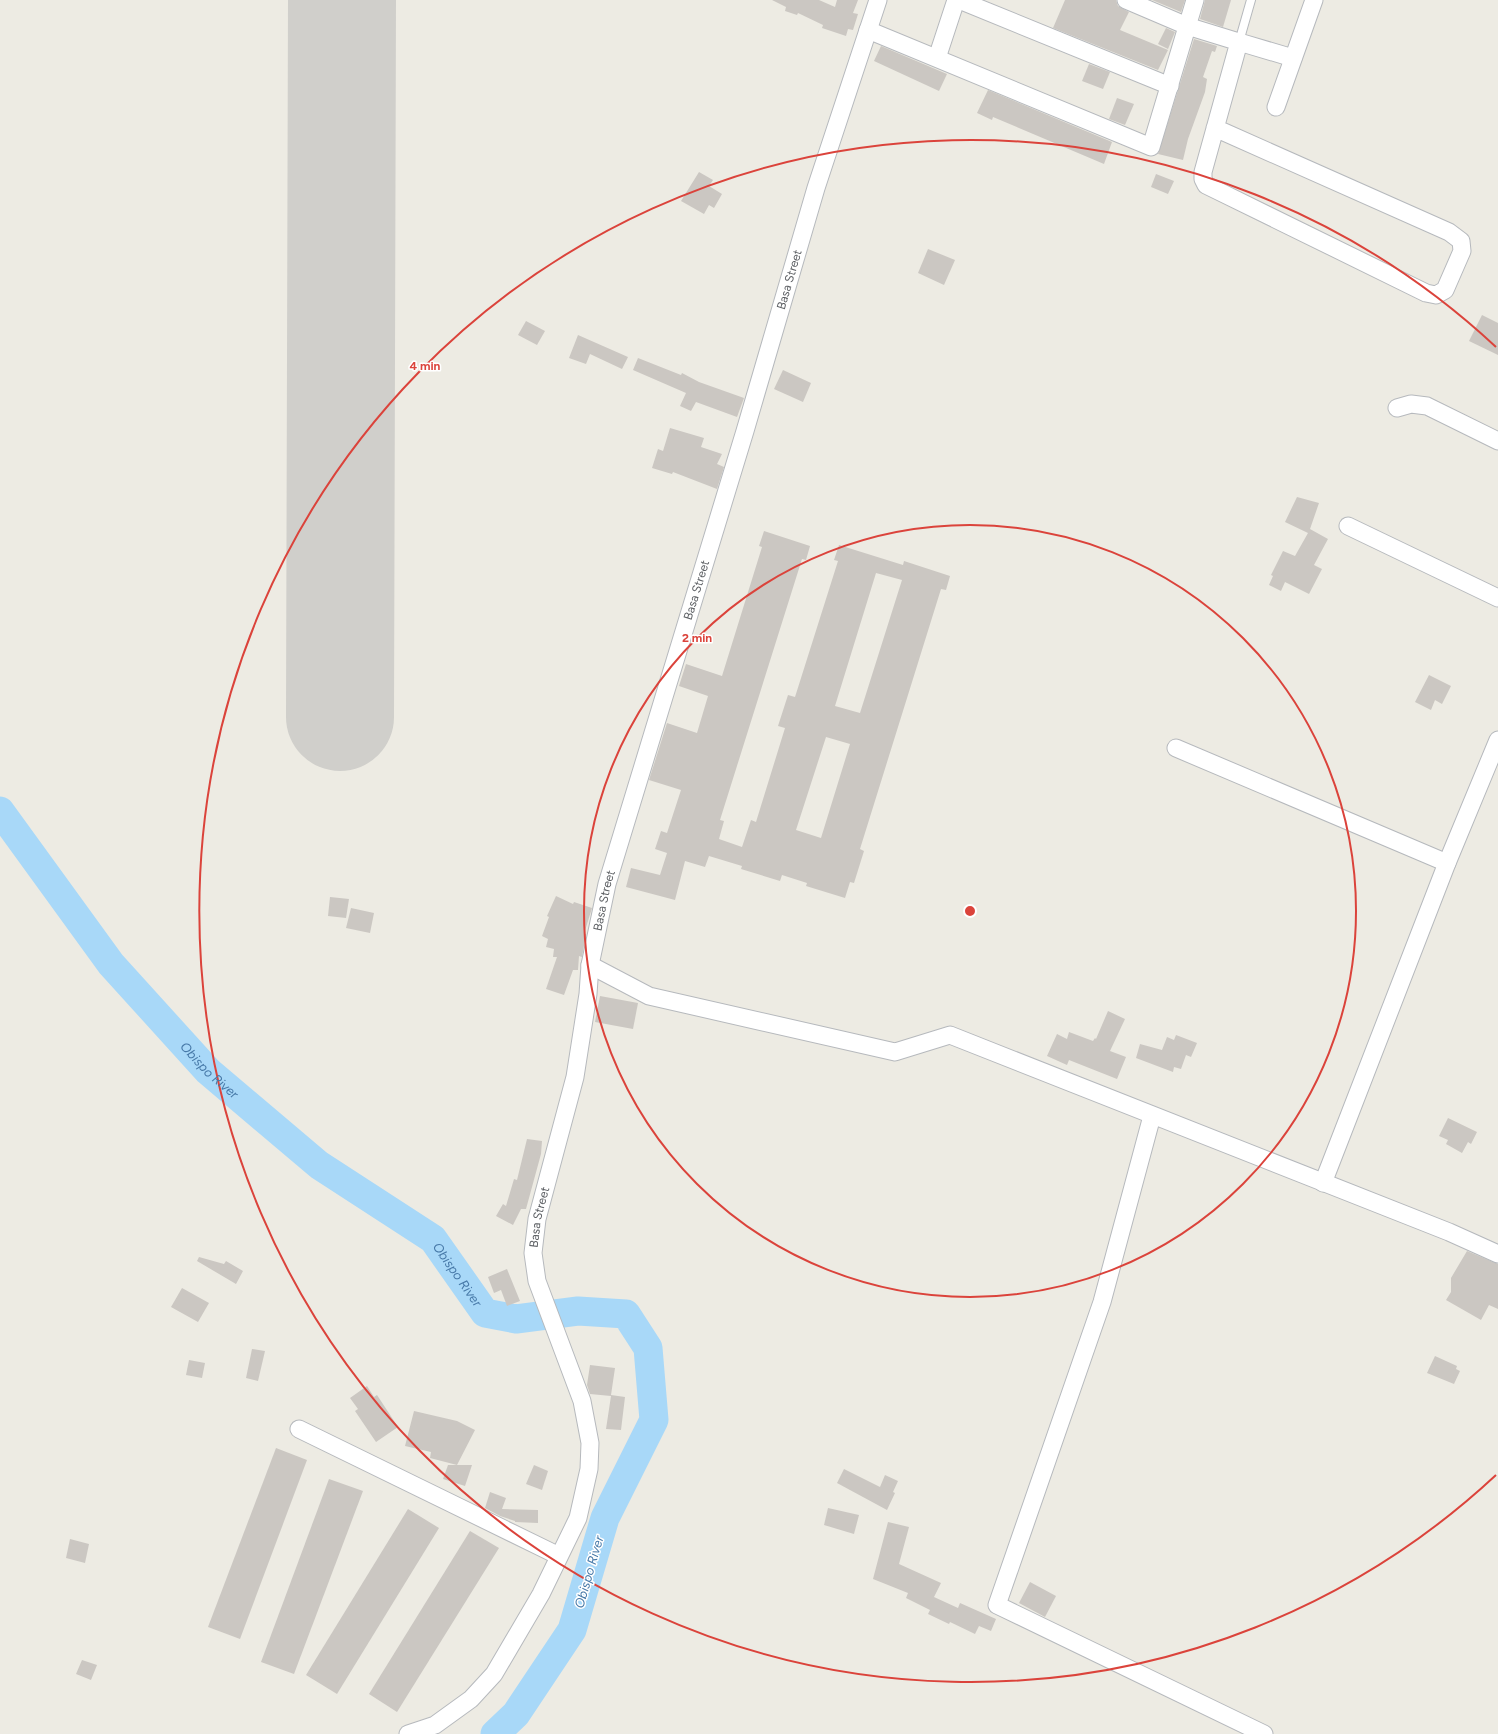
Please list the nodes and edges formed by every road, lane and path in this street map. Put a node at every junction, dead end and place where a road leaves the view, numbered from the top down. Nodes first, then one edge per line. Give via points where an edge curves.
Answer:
1 (878, 0) edge
2 (956, 0) edge
3 (959, 0) edge
4 (1126, 0) edge
5 (1195, 0) edge
6 (1251, 0) edge
7 (1314, 0) edge
8 (1187, 26) junction
9 (868, 30) junction
10 (1239, 42) junction
11 (937, 58) junction
12 (1293, 58) junction
13 (1170, 86) junction
14 (1276, 107) dead end
15 (1215, 128) junction
16 (1397, 408) dead end
17 (1498, 441) edge
18 (1348, 526) dead end
19 (1498, 598) edge
20 (1498, 740) edge
21 (1176, 748) dead end
22 (1447, 863) junction
23 (590, 964) junction
24 (1152, 1116) junction
25 (1322, 1183) junction
26 (1498, 1254) edge
27 (299, 1429) dead end
28 (559, 1556) junction
29 (408, 1734) edge
30 (1264, 1734) edge

1 - 9 street, Basa Street
2 - 11 street
3 - 13 street
4 - 8 street
5 - 8 street
6 - 10 lane
7 - 12 street
8 - 10 street
8 - 13 street
9 - 11 street
9 - 23 street, Basa Street via 816,188 607,884
10 - 12 street
10 - 15 street
11 - 13 street via 1151,147
12 - 14 street
15 - 15 street via 1450,232 1461,241 1462,251 1445,290 1436,295 1426,293 1206,185 1203,172
16 - 17 street via 1411,404 1427,406
18 - 19 street
20 - 22 street
21 - 22 street
22 - 25 street
23 - 24 street via 649,996 895,1052 950,1035
23 - 28 street, Basa Street via 575,1077 537,1218 532,1253 537,1281 582,1401 590,1449 589,1469 578,1518
24 - 25 street
24 - 30 street via 1102,1302 997,1605
25 - 26 street via 1449,1232
27 - 28 street
28 - 29 street, Basa Street via 541,1594 494,1674 471,1699 435,1725

